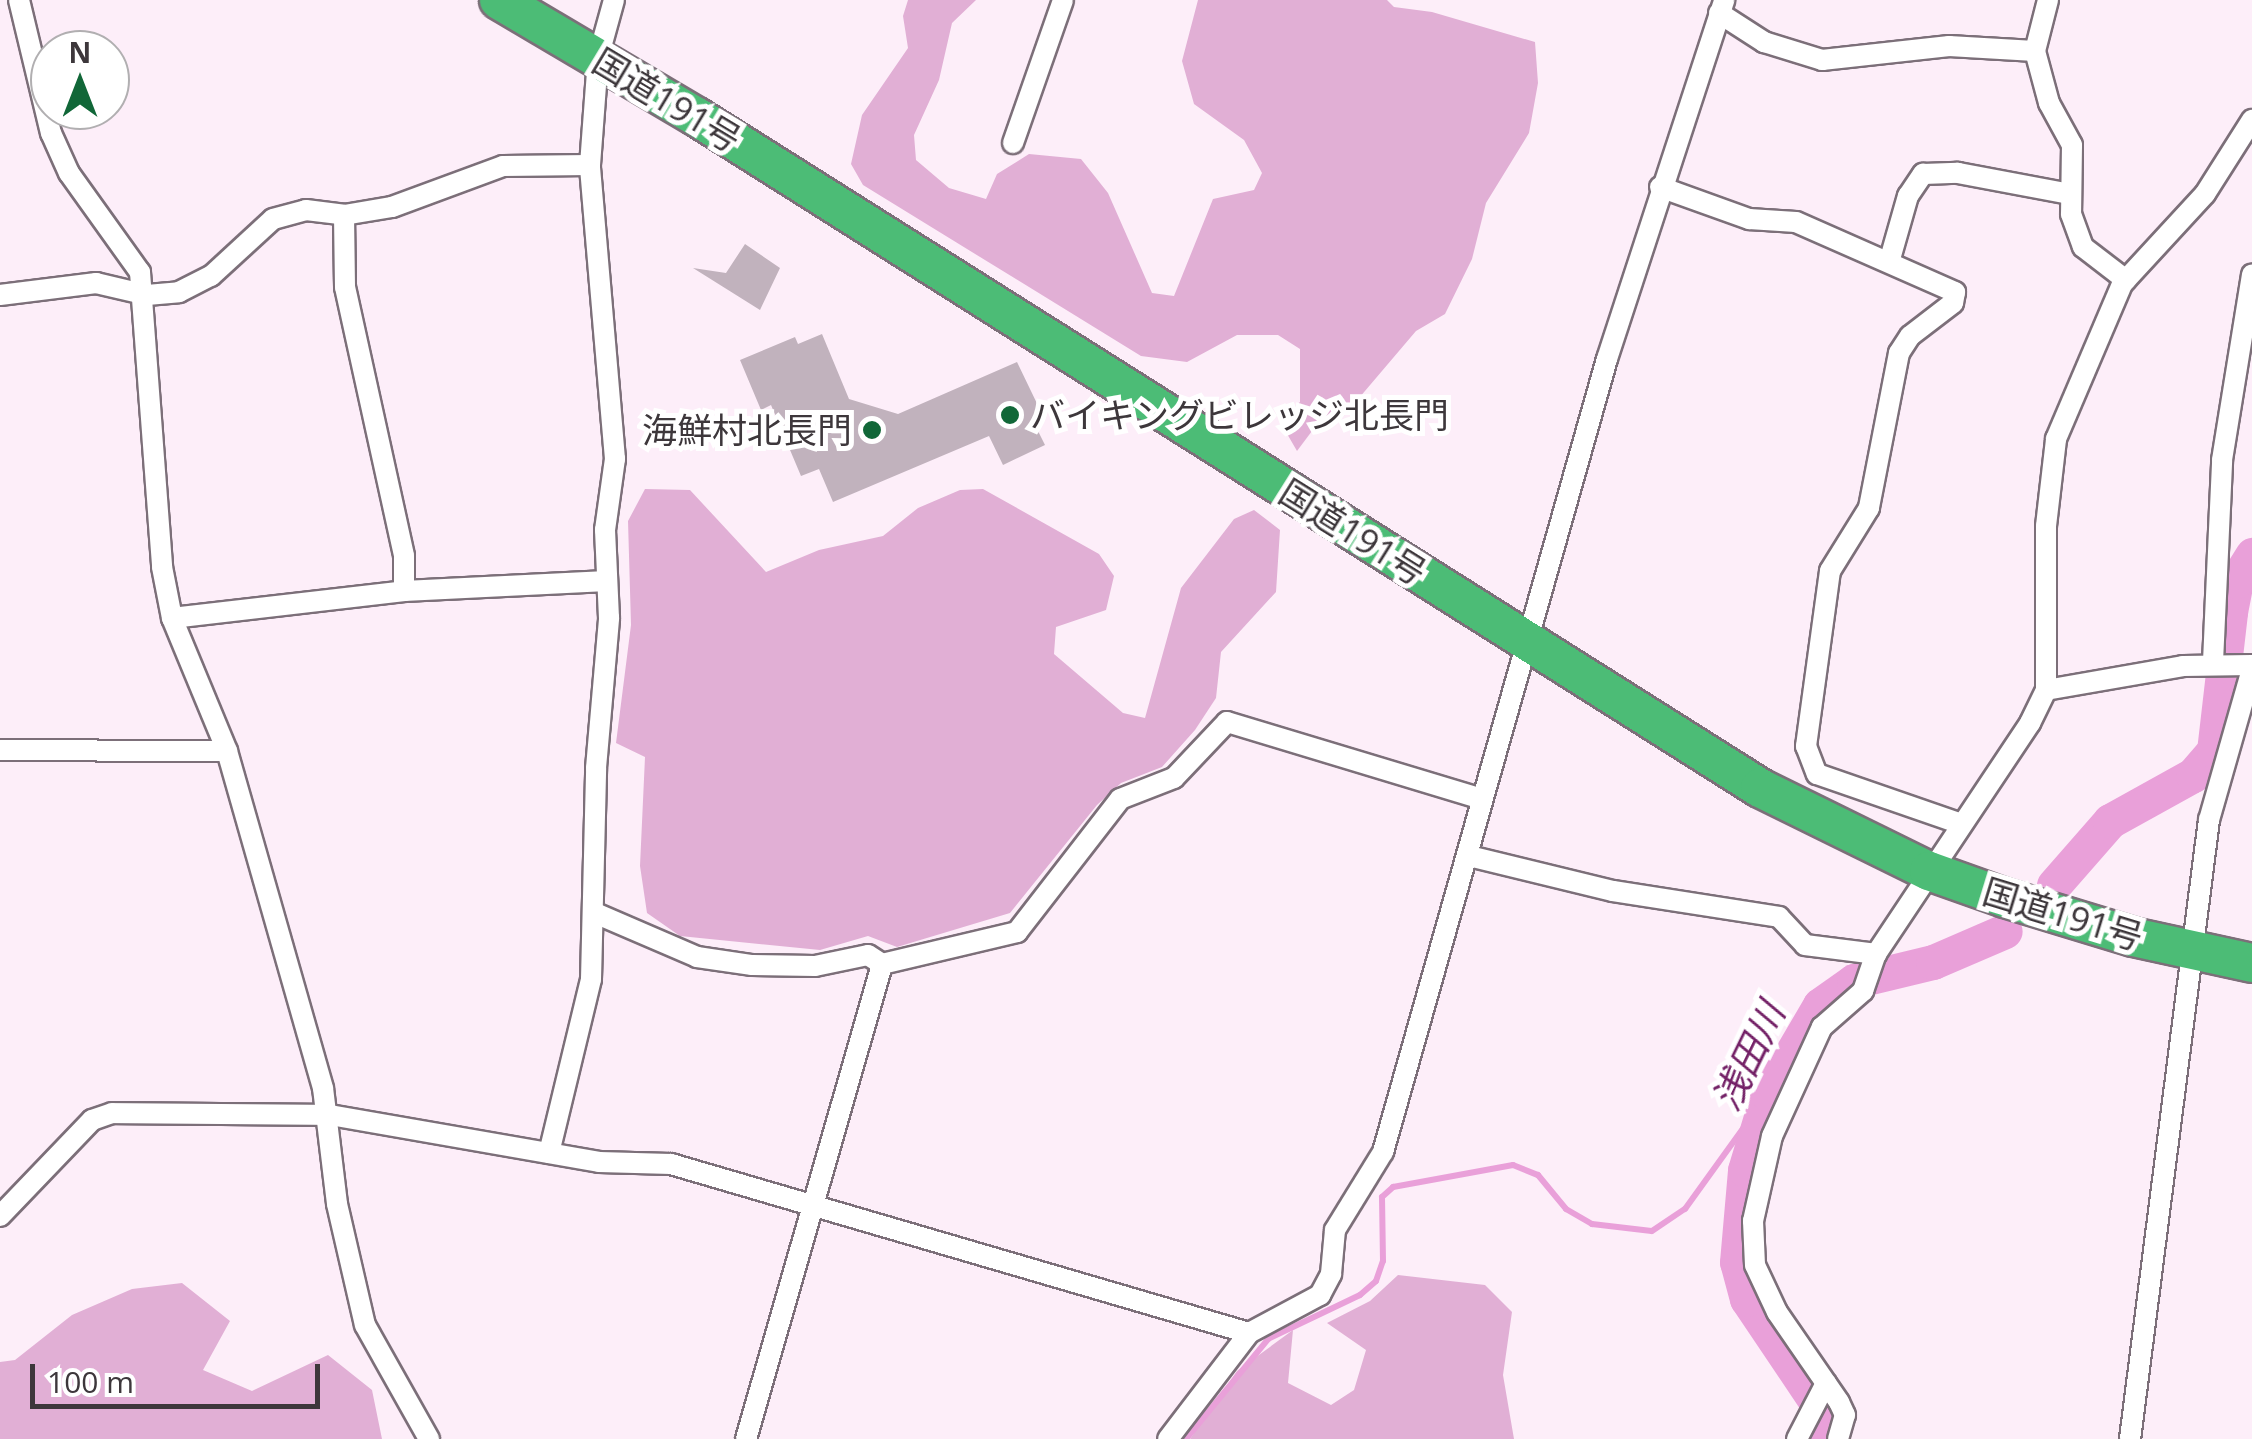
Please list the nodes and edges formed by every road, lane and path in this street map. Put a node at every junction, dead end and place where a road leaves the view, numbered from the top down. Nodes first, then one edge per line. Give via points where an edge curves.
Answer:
1 (19, 0) edge
2 (499, 0) edge
3 (614, 0) edge
4 (1063, 0) edge
5 (2048, 0) edge
6 (1722, 6) edge
7 (2035, 50) junction
8 (598, 58) junction
9 (2252, 120) edge
10 (1012, 143) dead end
11 (590, 166) junction
12 (1660, 187) junction
13 (2070, 194) junction
14 (344, 215) junction
15 (1890, 259) junction
16 (2252, 274) edge
17 (2126, 280) junction
18 (0, 295) edge
19 (147, 295) junction
20 (608, 581) junction
21 (404, 591) junction
22 (172, 618) junction
23 (1526, 645) junction
24 (2235, 664) edge
25 (2046, 690) junction
26 (0, 750) edge
27 (226, 751) junction
28 (1482, 799) junction
29 (1962, 824) junction
30 (1469, 856) junction
31 (1929, 871) junction
32 (594, 913) junction
33 (2194, 951) junction
34 (1875, 958) junction
35 (2252, 963) edge
36 (882, 964) junction
37 (330, 1114) junction
38 (549, 1153) junction
39 (812, 1210) junction
40 (0, 1216) edge
41 (1249, 1334) junction
42 (1824, 1386) junction
43 (430, 1439) edge
44 (746, 1439) edge
45 (1168, 1439) edge
46 (1797, 1439) edge
47 (1838, 1439) edge
48 (2130, 1439) edge

1 - 19 street via 51,133 69,172 140,272
2 - 8 highway, 国道191号
3 - 8 street
4 - 10 street
5 - 7 street
6 - 7 street via 1764,42 1822,60 1948,46
6 - 12 street
7 - 13 street via 2049,103 2072,146
8 - 11 street
8 - 23 highway, 国道191号
9 - 17 street via 2205,194
11 - 14 street via 502,166 392,207
11 - 20 street via 615,458 605,530
12 - 15 street via 1748,219 1796,222
12 - 23 street
13 - 15 street via 1958,172 1923,174 1908,196
13 - 17 street via 2083,247
14 - 19 street via 306,210 274,219 211,276 179,292
14 - 21 street via 344,287 404,556
15 - 29 street via 1955,292 1953,303 1910,336 1899,354 1869,508 1830,571 1806,746 1817,774
16 - 24 street via 2222,460
17 - 25 street via 2056,439 2046,526
18 - 19 street via 96,284
19 - 22 street via 162,566
20 - 21 street
20 - 32 street
21 - 22 street
22 - 27 street
23 - 28 street
23 - 31 highway, 国道191号 via 1760,788
24 - 25 street
24 - 33 street
25 - 29 street
26 - 27 street
27 - 37 street
28 - 30 street
28 - 36 street via 1226,722 1174,778 1120,800 1018,932
29 - 31 street
30 - 34 street via 1613,891 1779,917 1805,945
30 - 41 street via 1383,1152 1335,1230 1331,1274 1320,1295
31 - 33 highway, 国道191号 via 2073,922
31 - 34 street
32 - 36 street via 697,958 816,966 868,954
32 - 38 street via 592,979
33 - 35 highway, 国道191号
33 - 48 street
34 - 42 street via 1867,983 1822,1028 1794,1076 1763,1165 1753,1221 1755,1265 1776,1312
36 - 39 street
37 - 38 street
37 - 40 street via 112,1113 92,1120
37 - 43 street via 337,1204 366,1325
38 - 39 street via 671,1164
39 - 41 street
39 - 44 street
41 - 45 street
42 - 46 street
42 - 47 street via 1845,1415

